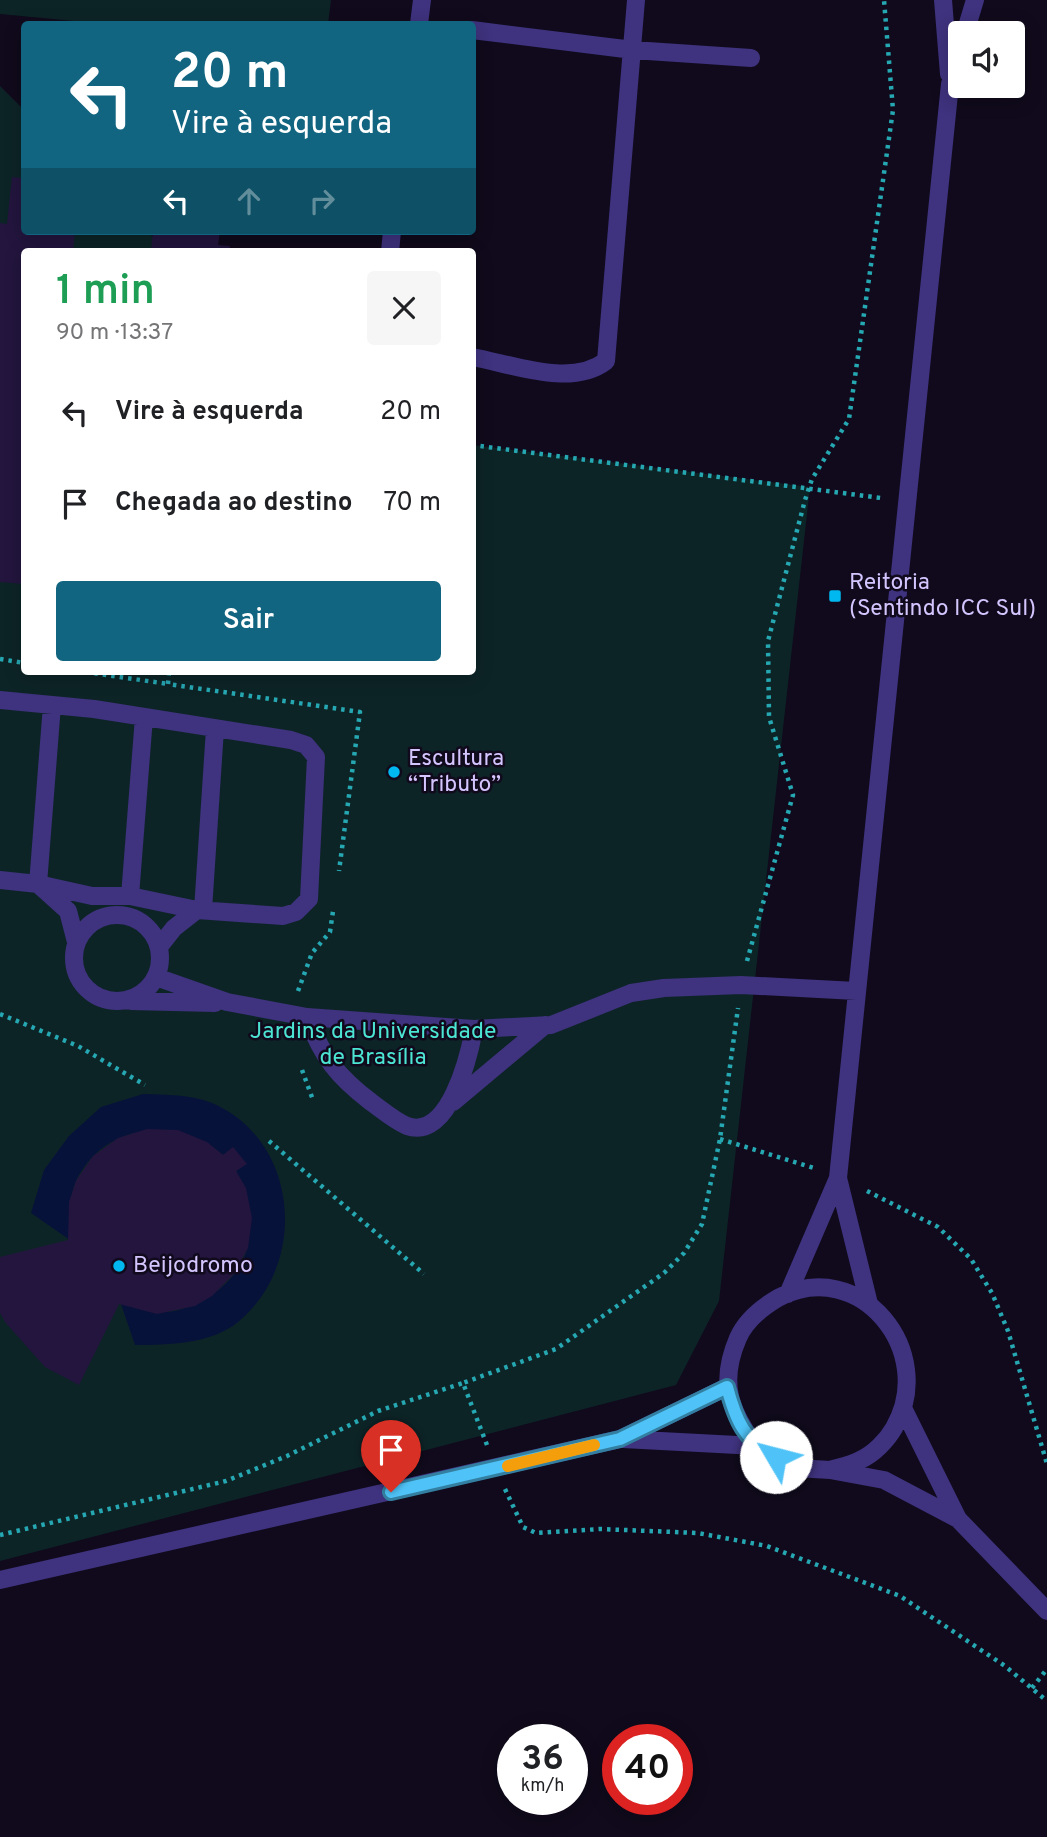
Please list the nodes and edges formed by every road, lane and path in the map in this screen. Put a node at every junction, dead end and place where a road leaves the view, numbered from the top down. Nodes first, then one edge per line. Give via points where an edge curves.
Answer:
1 (422, 0) edge
2 (636, 0) edge
3 (884, 0) edge
4 (943, 0) edge
5 (975, 0) edge
6 (419, 21) edge
7 (969, 21) edge
8 (476, 30) edge
9 (633, 50) junction
10 (751, 58) dead end
11 (948, 60) edge
12 (949, 98) edge
13 (476, 358) edge
14 (476, 445) edge
15 (810, 487) junction
16 (881, 498) dead end
17 (0, 659) edge
18 (21, 662) edge
19 (106, 675) edge
20 (168, 684) dead end
21 (0, 700) edge
22 (52, 705) junction
23 (144, 717) junction
24 (215, 729) junction
25 (0, 880) edge
26 (38, 884) junction
27 (130, 896) junction
28 (200, 910) junction
29 (76, 942) junction
30 (159, 947) junction
31 (744, 971) dead end
32 (156, 977) junction
33 (856, 991) junction
34 (117, 1001) junction
35 (227, 1002) junction
36 (738, 1002) dead end
37 (0, 1014) edge
38 (307, 1017) junction
39 (545, 1025) junction
40 (474, 1029) junction
41 (145, 1085) dead end
42 (448, 1107) junction
43 (720, 1139) junction
44 (269, 1141) dead end
45 (811, 1166) dead end
46 (838, 1178) junction
47 (866, 1190) dead end
48 (424, 1275) dead end
49 (788, 1294) junction
50 (869, 1304) junction
51 (463, 1383) junction
52 (727, 1387) junction
53 (904, 1410) junction
54 (620, 1439) junction
55 (756, 1446) junction
56 (1047, 1464) edge
57 (496, 1469) junction
58 (830, 1470) junction
59 (958, 1519) junction
60 (0, 1535) edge
61 (0, 1580) edge
62 (1047, 1611) edge
63 (1047, 1668) edge
64 (1032, 1688) junction
65 (1047, 1701) edge

1 - 6 street
2 - 9 street
3 - 15 path via 893,110 849,419
4 - 11 street
5 - 7 street
8 - 9 street
9 - 10 street
9 - 13 street via 606,361 586,372 556,373
12 - 33 street
14 - 15 path
15 - 16 path
15 - 31 path via 768,641 769,717 793,795
17 - 18 path
19 - 20 path
21 - 22 street
22 - 23 street
22 - 26 street
23 - 24 street
23 - 27 street
24 - 28 street
24 - 28 street via 291,740 316,757 309,899 296,912 283,916
25 - 26 street
26 - 27 street via 92,896
26 - 29 street via 68,911
27 - 28 street
28 - 30 street via 174,928
29 - 30 street via 93,921 119,914 144,924
29 - 34 street via 74,970 80,982 102,999
30 - 32 street
32 - 34 street via 140,995
32 - 35 street
33 - 39 street via 741,985 664,988 631,993 582,1015
33 - 46 street
34 - 35 street
35 - 38 street
36 - 43 path
37 - 41 path via 78,1046
38 - 40 street
38 - 42 street via 327,1063 351,1087 399,1121 420,1128
39 - 40 street
39 - 42 street
40 - 42 street via 469,1058
43 - 45 path
43 - 51 path via 702,1224 684,1253 664,1273 556,1349
44 - 48 path
46 - 49 street
46 - 50 street
47 - 56 path via 938,1227 971,1259 1009,1331
49 - 50 street via 825,1290
49 - 52 street via 762,1307 741,1329 730,1357
50 - 53 street via 891,1325 905,1352 909,1381
51 - 57 path
51 - 60 path via 378,1411 287,1457 226,1481
52 - 54 street
52 - 55 street via 736,1419
53 - 58 street via 888,1439 862,1460
53 - 59 street
54 - 55 street
54 - 57 street
55 - 58 street via 797,1468
57 - 61 street
57 - 64 path via 523,1527 536,1533 600,1529 698,1533 767,1546 900,1596
58 - 59 street via 884,1480
59 - 62 street
63 - 64 path
64 - 65 path

